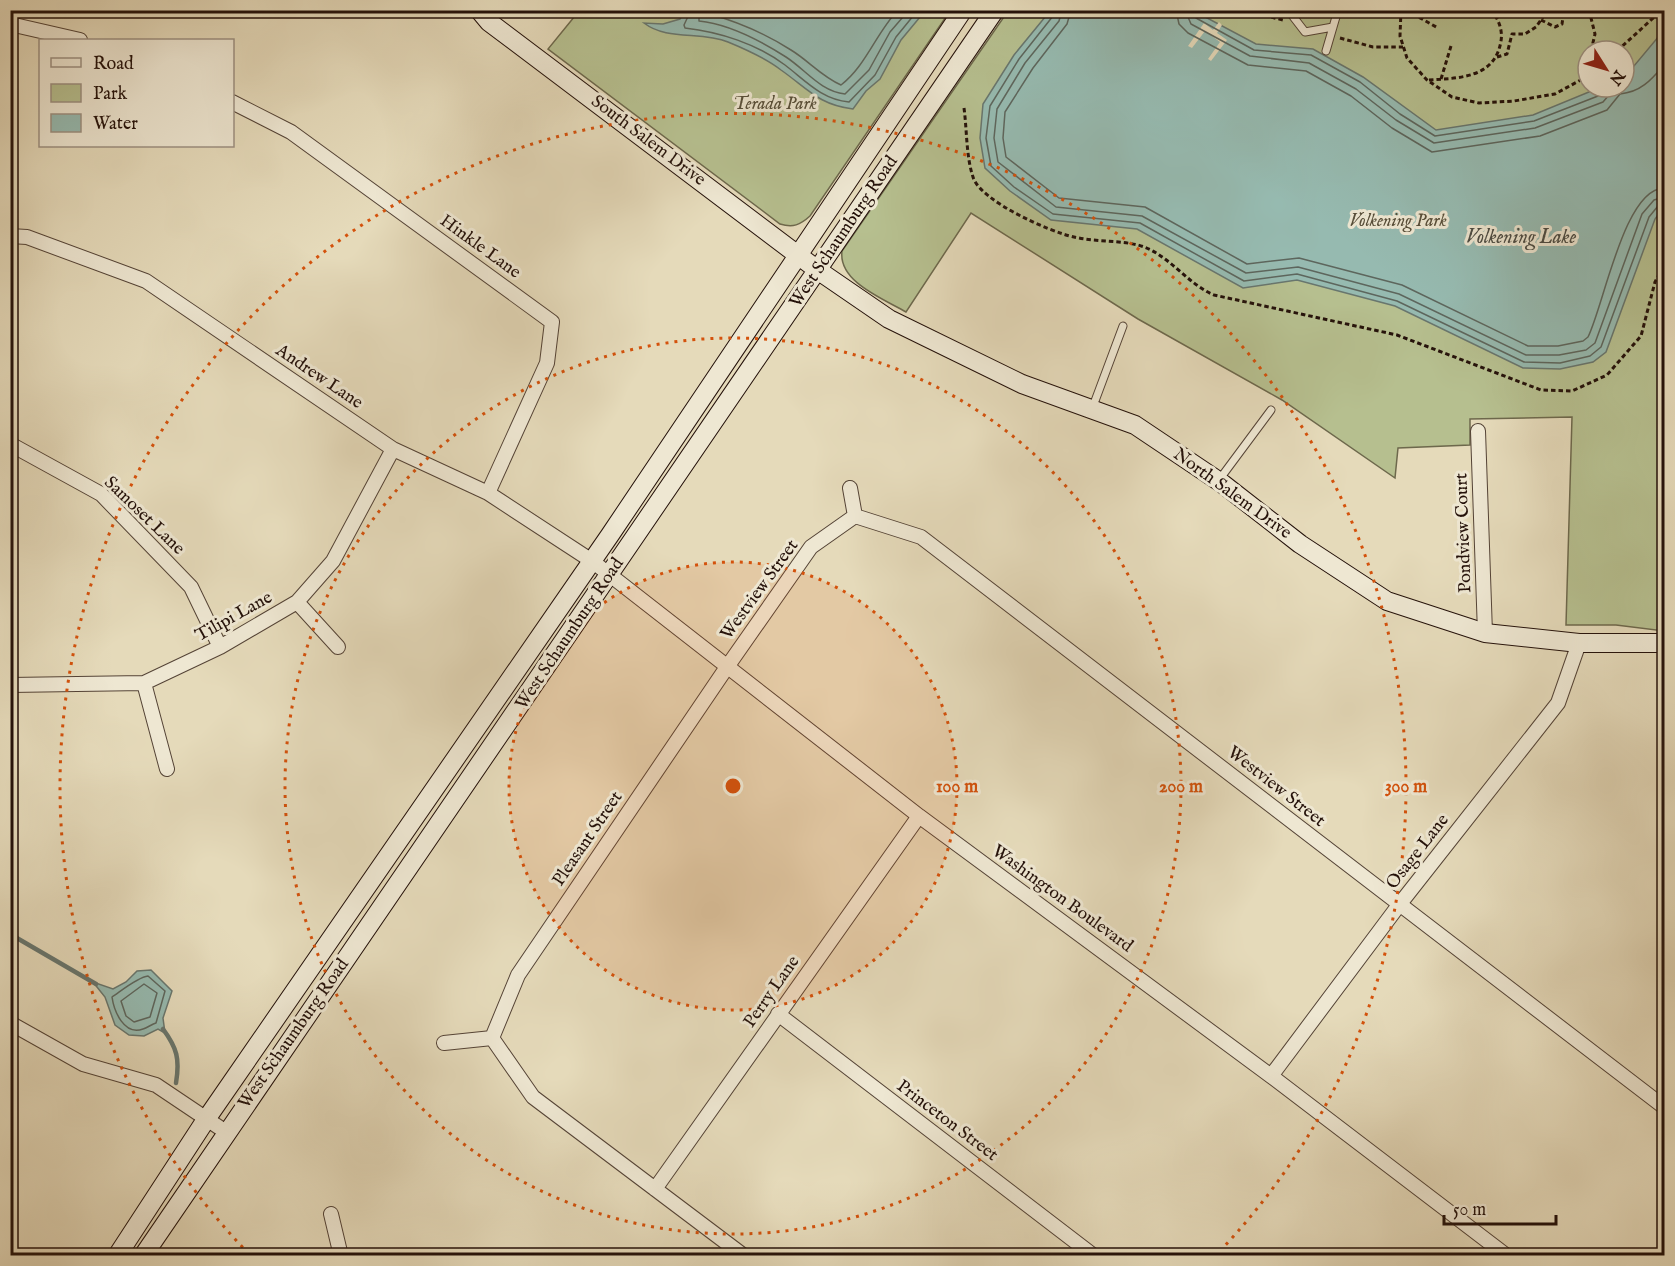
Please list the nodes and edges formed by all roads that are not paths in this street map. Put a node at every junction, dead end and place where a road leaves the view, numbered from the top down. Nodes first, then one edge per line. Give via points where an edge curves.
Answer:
1 (479, 10) edge
2 (963, 10) edge
3 (995, 10) edge
4 (1288, 10) edge
5 (1338, 10) edge
6 (10, 24) edge
7 (1333, 27) junction
8 (76, 39) edge
9 (1326, 51) dead end
10 (234, 103) edge
11 (10, 236) edge
12 (798, 254) junction
13 (819, 271) junction
14 (1123, 326) dead end
15 (1092, 409) junction
16 (1271, 410) dead end
17 (1478, 431) dead end
18 (10, 444) edge
19 (393, 449) junction
20 (1219, 481) junction
21 (850, 488) dead end
22 (488, 493) junction
23 (855, 516) junction
24 (601, 568) junction
25 (297, 602) junction
26 (1485, 633) junction
27 (1579, 643) junction
28 (1665, 643) edge
29 (220, 647) junction
30 (338, 647) dead end
31 (727, 668) junction
32 (144, 682) junction
33 (10, 685) edge
34 (167, 770) dead end
35 (919, 816) junction
36 (1399, 904) junction
37 (778, 1014) junction
38 (10, 1023) edge
39 (492, 1038) junction
40 (444, 1044) dead end
41 (1271, 1076) junction
42 (1665, 1107) edge
43 (207, 1118) junction
44 (226, 1132) junction
45 (655, 1189) junction
46 (331, 1214) dead end
47 (117, 1256) edge
48 (143, 1256) edge
49 (341, 1256) edge
50 (744, 1256) edge
51 (1094, 1256) edge
52 (1507, 1256) edge

1 - 12 main road, South Salem Drive via 489,22
2 - 12 main road, West Schaumburg Road
3 - 13 main road, West Schaumburg Road
4 - 7 lane via 1305,32
5 - 7 lane
6 - 8 street
7 - 9 lane
10 - 22 street, Hinkle Lane via 291,132 552,322 547,363
11 - 19 street, Andrew Lane via 27,237 146,281
12 - 13 main road, South Salem Drive
12 - 24 main road, West Schaumburg Road
13 - 15 main road, North Salem Drive via 889,319 1022,384
13 - 24 main road, West Schaumburg Road
14 - 15 lane
15 - 20 main road, North Salem Drive via 1135,425
16 - 20 lane
17 - 26 street, Pondview Court
18 - 29 street, Samoset Lane via 101,494 191,587
19 - 22 street, Andrew Lane
19 - 25 street, Tilipi Lane via 333,561
20 - 26 main road, North Salem Drive via 1300,544 1387,601
21 - 23 street
22 - 24 street, Andrew Lane
23 - 31 street, Westview Street via 812,547
23 - 36 street, Westview Street via 921,537
24 - 31 street, Washington Boulevard
24 - 43 main road, West Schaumburg Road
24 - 44 main road, West Schaumburg Road
25 - 29 street, Tilipi Lane
25 - 30 street
26 - 27 main road, North Salem Drive
27 - 28 main road, North Salem Drive
27 - 36 street, Osage Lane via 1558,703
29 - 32 street, Tilipi Lane
31 - 35 street, Washington Boulevard
31 - 39 street, Pleasant Street via 518,975
32 - 33 street, Tilipi Lane
32 - 34 street
35 - 37 street, Perry Lane
35 - 41 street, Washington Boulevard
36 - 41 street, Osage Lane
36 - 42 street, Westview Street
37 - 45 street, Perry Lane
37 - 51 street, Princeton Street
38 - 43 street via 83,1064 156,1085
39 - 40 street
39 - 45 street via 533,1097
41 - 52 street, Washington Boulevard
43 - 44 street
43 - 47 main road, West Schaumburg Road
44 - 48 main road, West Schaumburg Road
45 - 50 street
46 - 49 street

